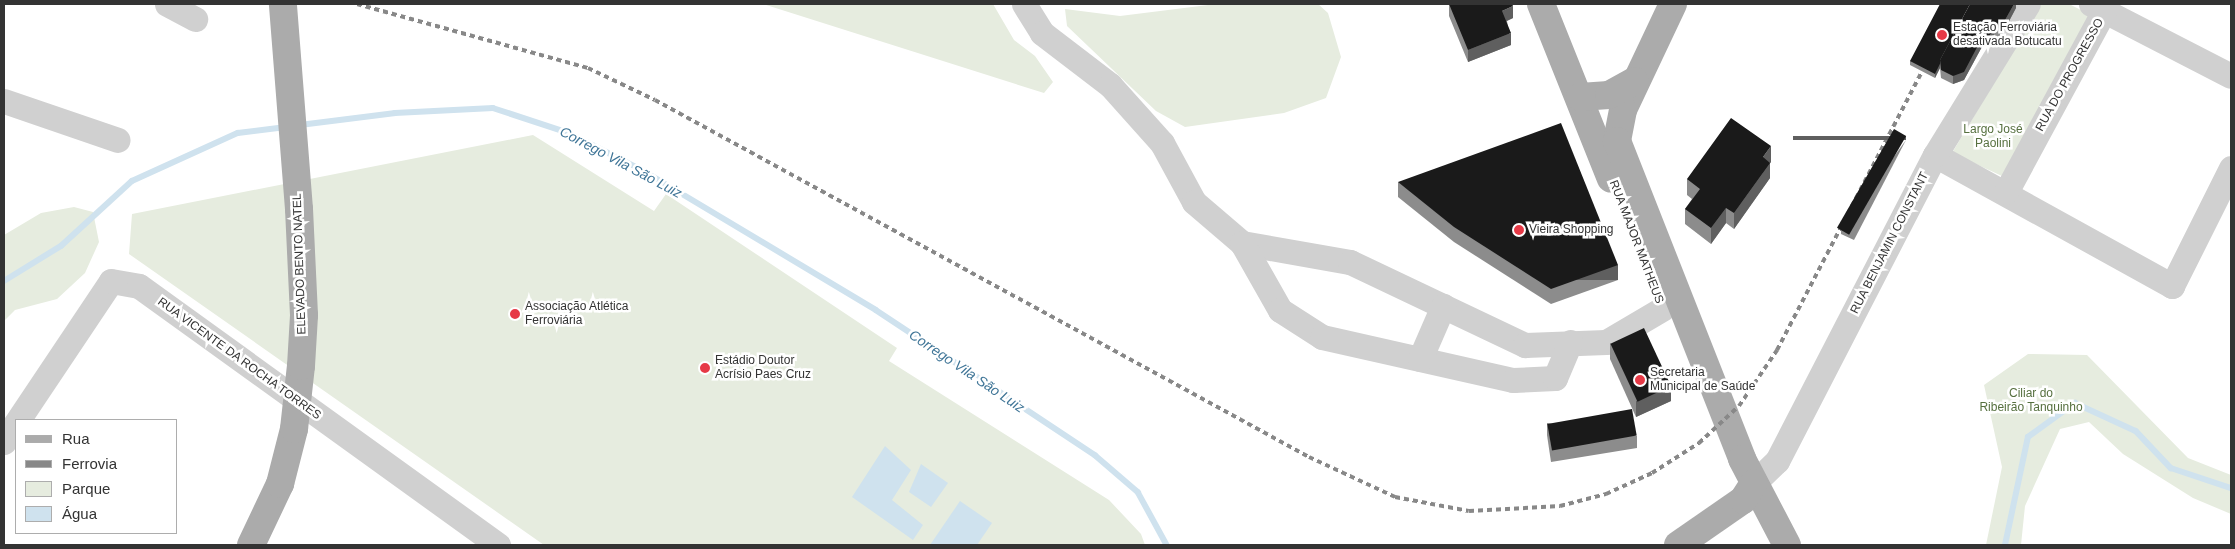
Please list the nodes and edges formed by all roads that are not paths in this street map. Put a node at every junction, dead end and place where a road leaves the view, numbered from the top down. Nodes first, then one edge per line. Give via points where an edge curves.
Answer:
1 (167, 4) edge
2 (283, 4) edge
3 (1024, 4) edge
4 (1541, 4) edge
5 (1673, 4) edge
6 (2028, 4) edge
7 (2097, 8) edge
8 (195, 20) dead end
9 (2231, 76) edge
10 (1634, 81) junction
11 (1580, 96) junction
12 (4, 101) edge
13 (118, 140) dead end
14 (1935, 155) junction
15 (2231, 168) edge
16 (2006, 192) junction
17 (1242, 243) junction
18 (1443, 306) junction
19 (1662, 309) junction
20 (1570, 342) junction
21 (1525, 345) junction
22 (1420, 359) junction
23 (1513, 380) junction
24 (19, 419) edge
25 (15, 425) edge
26 (4, 442) edge
27 (1743, 487) junction
28 (251, 545) edge
29 (498, 545) edge
30 (1678, 545) edge
31 (1766, 545) edge
32 (1787, 545) edge

1 - 8 street
2 - 28 main road, ELEVADO BENTO NATEL, bridge via 304,314 294,429 280,484
3 - 17 street via 1042,33 1116,92 1162,143 1194,202
4 - 11 main road, RUA MAJOR MATHEUS
5 - 10 main road, RUA MAJOR MATHEUS
6 - 14 street, RUA BENJAMIN CONSTANT
7 - 9 street
7 - 16 street, RUA DO PROGRESSO
10 - 11 main road via 1609,95
10 - 27 main road, RUA MAJOR MATHEUS via 1617,141
11 - 19 main road, RUA MAJOR MATHEUS
12 - 13 street
14 - 16 street
14 - 27 street, RUA BENJAMIN CONSTANT via 1777,461
15 - 16 street via 2172,286
17 - 18 street via 1350,262
17 - 22 street via 1280,310 1298,324 1322,337
18 - 21 street
18 - 22 street
19 - 20 street via 1606,342
19 - 27 main road, RUA MAJOR MATHEUS
20 - 21 street
20 - 23 street via 1556,378
21 - 23 street
22 - 23 street
24 - 29 street, RUA VICENTE DA ROCHA TORRES via 111,281 138,286
25 - 26 street, RUA VICENTE DA ROCHA TORRES
27 - 30 main road
27 - 31 main road
27 - 32 main road

